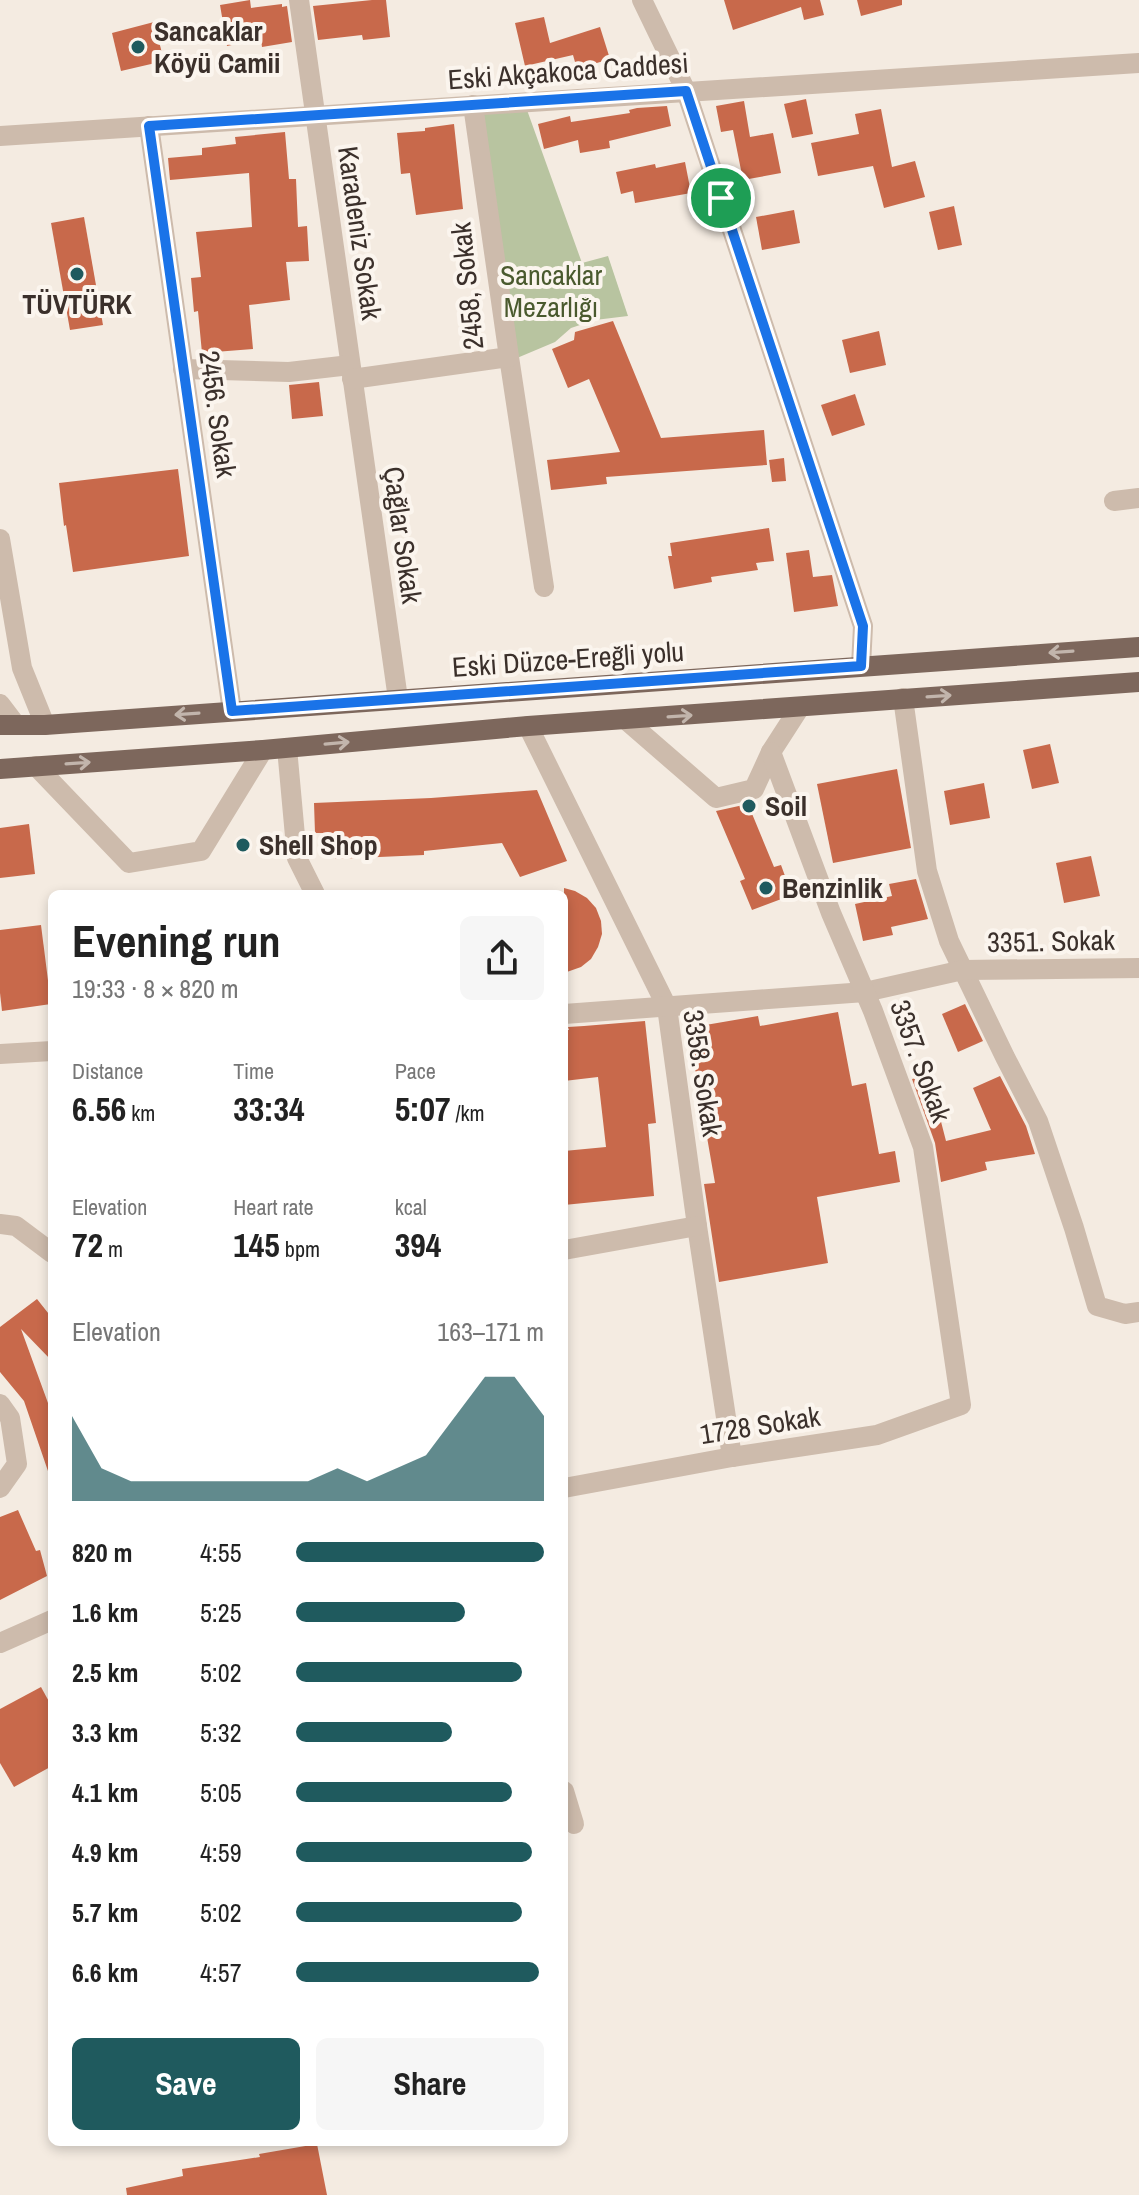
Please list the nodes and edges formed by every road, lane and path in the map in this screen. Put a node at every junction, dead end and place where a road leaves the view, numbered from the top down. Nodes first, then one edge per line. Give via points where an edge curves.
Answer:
1 (299, 0) edge
2 (642, 0) edge
3 (1139, 63) edge
4 (686, 91) junction
5 (473, 105) junction
6 (315, 115) junction
7 (149, 126) junction
8 (0, 136) edge
9 (509, 357) junction
10 (183, 369) junction
11 (351, 372) junction
12 (1139, 498) edge
13 (1114, 501) dead end
14 (0, 539) edge
15 (544, 587) dead end
16 (1139, 647) edge
17 (861, 666) junction
18 (1139, 682) edge
19 (903, 698) junction
20 (398, 699) junction
21 (0, 704) edge
22 (800, 707) junction
23 (232, 711) junction
24 (626, 720) junction
25 (8, 725) edge
26 (45, 725) junction
27 (528, 726) junction
28 (287, 748) junction
29 (263, 750) junction
30 (771, 752) junction
31 (36, 766) junction
32 (0, 769) edge
33 (313, 890) edge
34 (1139, 968) edge
35 (963, 970) junction
36 (865, 992) junction
37 (667, 1007) junction
38 (568, 1014) edge
39 (48, 1051) edge
40 (0, 1054) edge
41 (0, 1223) edge
42 (697, 1226) junction
43 (568, 1249) edge
44 (48, 1250) edge
45 (1139, 1312) edge
46 (0, 1404) edge
47 (961, 1405) joint
48 (732, 1457) junction
49 (568, 1487) edge
50 (0, 1488) edge
51 (48, 1622) edge
52 (0, 1643) edge
53 (568, 1804) edge
54 (574, 1824) dead end

1 - 6 street, Karadeniz Sokak
2 - 4 street
3 - 4 street, Eski Akçakoca Caddesi
4 - 5 street, Eski Akçakoca Caddesi
4 - 17 street via 863,626
5 - 6 street, Eski Akçakoca Caddesi
5 - 9 street, 2458, Sokak
6 - 7 street, Eski Akçakoca Caddesi
6 - 11 street, Karadeniz Sokak
7 - 8 street, Eski Akçakoca Caddesi
7 - 10 street, 2456. Sokak
9 - 11 street, 2458, Sokak
9 - 15 street
10 - 11 street, 2458, Sokak
10 - 23 street, 2456. Sokak
11 - 20 street, Çağlar Sokak
12 - 13 street
14 - 26 street via 22,668
16 -> 17 main road, Eski Düzce-Ereğli yolu
17 - 20 main road, Eski Düzce-Ereğli yolu
19 -> 18 main road
19 - 22 main road
19 - 35 street via 927,871
20 - 23 main road, Eski Düzce-Ereğli yolu
21 - 25 street
24 -> 22 main road
22 - 30 street
23 -> 26 main road, Eski Düzce-Ereğli yolu
24 - 27 main road
24 - 30 street via 716,798 754,789
25 - 26 main road, Eski Düzce-Ereğli yolu
28 -> 27 main road
27 - 37 street, 3358. Sokak
28 - 29 main road
28 - 33 street via 297,858
31 -> 29 main road
29 - 31 street via 201,851 129,863
30 - 36 street, 3357. Sokak
31 - 32 main road
34 - 35 street, 3351. Sokak
35 - 36 street, 3351. Sokak
35 - 45 street via 1038,1121 1097,1306
36 - 37 street, 3351. Sokak
36 - 47 street, 3357. Sokak via 923,1147
37 - 38 street, 3351. Sokak
37 - 42 street, 3358. Sokak
39 - 40 street
41 - 44 street via 16,1226
42 - 43 street
42 - 48 street, 3358. Sokak
46 - 50 street via 10,1418 17,1464
47 - 48 street, 1728 Sokak via 877,1435
48 - 49 street, 1728 Sokak
51 - 52 street
53 - 54 street

